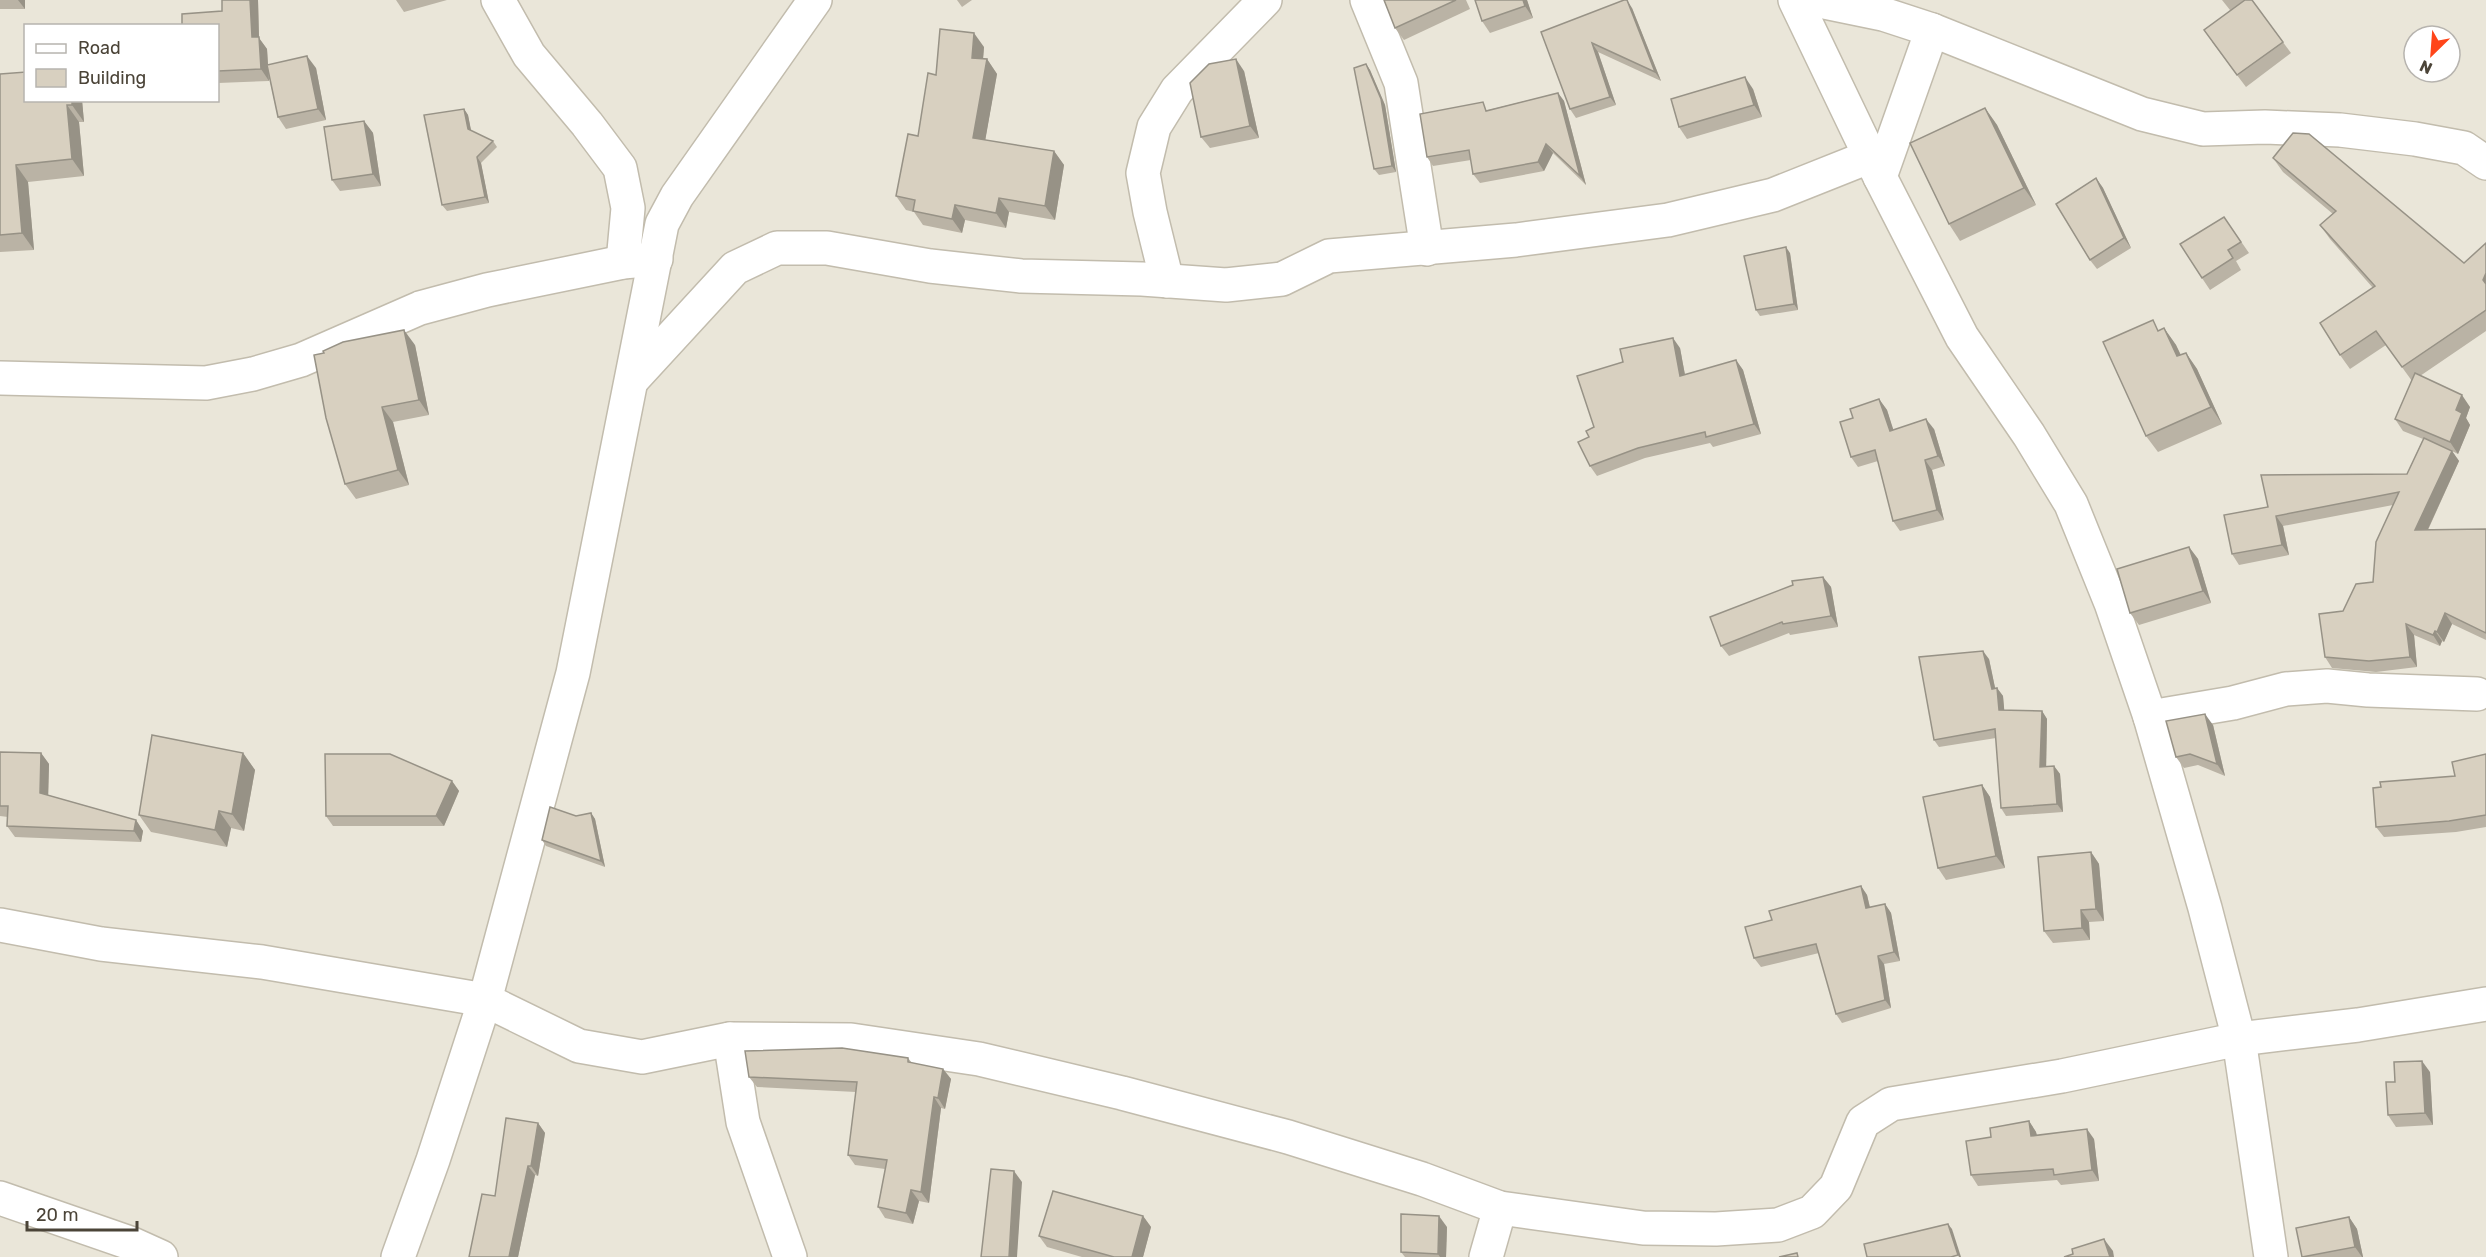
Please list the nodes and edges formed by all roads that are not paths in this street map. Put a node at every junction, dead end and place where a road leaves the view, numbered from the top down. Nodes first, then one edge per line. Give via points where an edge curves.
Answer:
1 (498, 0) edge
2 (815, 0) edge
3 (1265, 0) edge
4 (1367, 0) edge
5 (1795, 0) edge
6 (1815, 0) edge
7 (1932, 30) junction
8 (2486, 163) edge
9 (1876, 167) junction
10 (1427, 249) junction
11 (656, 259) junction
12 (623, 262) junction
13 (1167, 281) junction
14 (0, 378) edge
15 (631, 381) junction
16 (2477, 694) dead end
17 (2150, 717) junction
18 (0, 925) edge
19 (485, 1000) junction
20 (2486, 1004) edge
21 (730, 1039) junction
22 (2239, 1040) junction
23 (0, 1198) edge
24 (1500, 1208) junction
25 (160, 1257) edge
26 (398, 1257) edge
27 (790, 1257) edge
28 (1486, 1257) edge
29 (2271, 1257) edge

1 - 12 street via 529,55 620,168 628,208
2 - 11 street via 677,196 662,224
3 - 13 street via 1177,90 1154,127 1143,173
4 - 10 street via 1401,83
5 - 9 street
6 - 7 street via 1883,14
7 - 8 street via 2152,117 2203,129 2340,130 2415,139 2464,148
7 - 9 street
9 - 10 street via 1668,219
9 - 17 street via 1962,337 2071,504 2111,603
10 - 13 street via 1329,256 1282,279 1226,285
11 - 12 street
11 - 15 street
12 - 14 street via 420,308 301,360 206,383
13 - 15 street via 1021,276 930,266 827,248 777,248 735,268
15 - 19 street via 573,673
16 - 17 street via 2327,686 2286,689 2233,704
17 - 22 street
18 - 19 street via 101,944 262,962
19 - 21 street via 579,1046 642,1057
19 - 26 street
20 - 22 street
21 - 24 street via 851,1040 979,1059 1288,1137
21 - 27 street via 743,1122
22 - 24 street via 2062,1076 1891,1104 1863,1122 1836,1187 1812,1212 1779,1225 1643,1228
22 - 29 street
23 - 25 street
24 - 28 street

